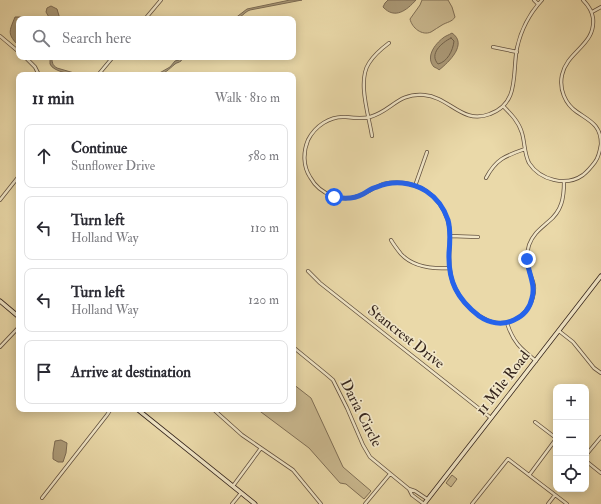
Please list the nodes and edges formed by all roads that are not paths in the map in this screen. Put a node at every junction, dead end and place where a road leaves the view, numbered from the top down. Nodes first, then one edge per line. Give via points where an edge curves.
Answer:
1 (161, 0) edge
2 (534, 0) edge
3 (542, 0) edge
4 (583, 0) edge
5 (538, 4) junction
6 (601, 7) edge
7 (592, 12) junction
8 (148, 16) edge
9 (0, 36) edge
10 (389, 43) dead end
11 (493, 47) dead end
12 (16, 49) edge
13 (517, 52) junction
14 (28, 60) edge
15 (110, 60) edge
16 (38, 72) edge
17 (100, 72) edge
18 (503, 106) junction
19 (369, 118) junction
20 (372, 136) dead end
21 (525, 149) junction
22 (427, 152) dead end
23 (600, 152) edge
24 (599, 158) edge
25 (486, 178) dead end
26 (16, 180) edge
27 (564, 181) junction
28 (415, 186) junction
29 (0, 200) edge
30 (450, 236) junction
31 (478, 237) dead end
32 (391, 240) dead end
33 (449, 268) junction
34 (308, 271) dead end
35 (601, 276) edge
36 (0, 301) edge
37 (16, 314) edge
38 (507, 323) junction
39 (16, 330) edge
40 (559, 331) junction
41 (0, 347) edge
42 (296, 350) edge
43 (536, 361) junction
44 (601, 373) edge
45 (108, 412) edge
46 (141, 412) edge
47 (217, 412) edge
48 (491, 418) junction
49 (535, 422) dead end
50 (553, 437) edge
51 (601, 437) edge
52 (553, 443) edge
53 (261, 448) junction
54 (589, 451) edge
55 (589, 463) edge
56 (601, 473) edge
57 (390, 474) junction
58 (530, 474) junction
59 (233, 486) junction
60 (409, 489) junction
61 (241, 493) junction
62 (555, 495) junction
63 (42, 498) dead end
64 (427, 499) junction
65 (232, 504) edge
66 (255, 504) edge
67 (321, 504) edge
68 (365, 504) edge
69 (424, 504) edge
70 (472, 504) edge
71 (548, 504) edge
72 (567, 504) edge

1 - 8 street
2 - 5 street
3 - 5 street
4 - 7 street
5 - 13 street via 525,26
6 - 7 street
7 - 23 street via 591,34 565,65 561,82 569,105 598,130
9 - 12 street
10 - 19 street via 377,52 368,64 364,79 364,98
11 - 13 street
13 - 18 street via 513,87 509,99
14 - 16 street
15 - 17 street
18 - 19 street via 489,114 475,116 462,113 439,98 416,95 400,99
18 - 21 street via 519,125
19 - 20 street
19 - 28 street via 338,117 314,131 308,140 304,156 312,180 328,194 345,198 362,195 384,184
21 - 25 street via 509,154 497,162
21 - 27 street via 530,163 540,174
22 - 28 street
23 - 24 street
24 - 27 street via 582,176
26 - 29 street
27 - 38 street via 560,207 550,221 535,233 528,248 527,264 534,286 531,302 524,313
28 - 30 street via 430,194 439,203 448,220
30 - 31 street
30 - 33 street
32 - 33 street via 402,255 418,265
33 - 38 street via 455,288 469,307 488,321
34 - 48 street, Stancrest Drive
35 - 40 street, 11 Mile Road
36 - 37 street
38 - 43 street via 516,343
39 - 41 street
40 - 43 street, 11 Mile Road
40 - 44 street via 573,342
42 - 57 street, Daria Circle via 333,380 368,455
43 - 48 street, 11 Mile Road
45 - 63 street
46 - 59 street
47 - 53 street
48 - 64 street, 11 Mile Road
49 - 50 street
51 - 54 street
52 - 58 street
53 - 59 street
53 - 67 street via 293,470
55 - 56 street
57 - 60 street, Daria Circle
57 - 68 street
58 - 62 street
58 - 70 street via 508,459
59 - 61 street
60 - 64 street, Daria Circle via 416,490
60 - 69 street, Daria Circle via 412,495
61 - 65 street
61 - 66 street
62 - 71 street
62 - 72 street
64 - 69 street, 11 Mile Road

